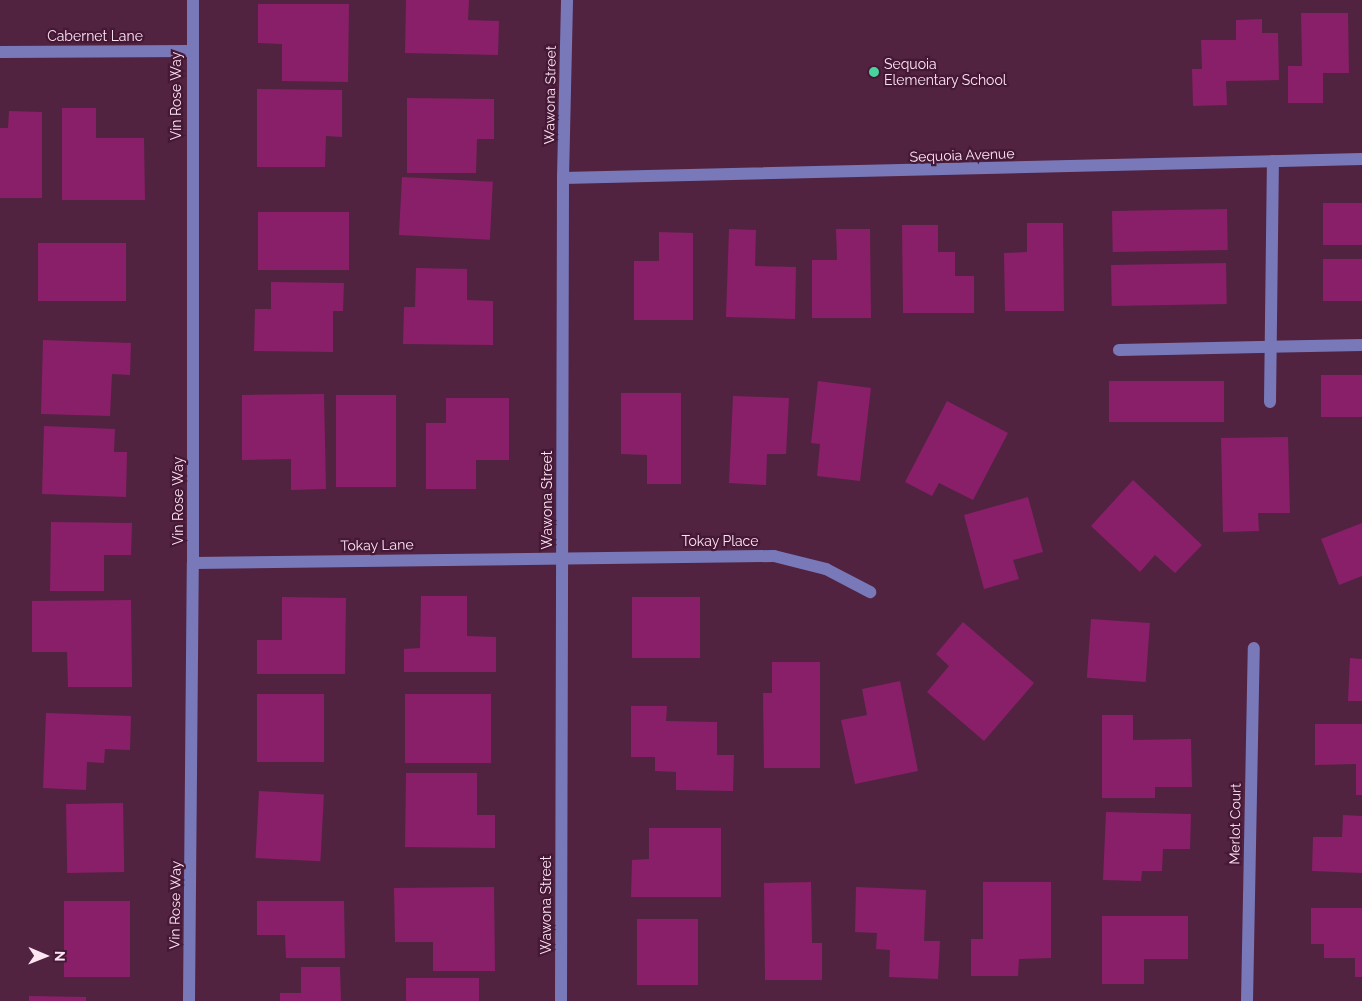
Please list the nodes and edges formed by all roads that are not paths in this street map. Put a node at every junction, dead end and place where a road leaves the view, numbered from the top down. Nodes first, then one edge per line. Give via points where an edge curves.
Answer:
1 (192, 0) edge
2 (567, 0) edge
3 (191, 51) junction
4 (0, 52) edge
5 (1362, 158) edge
6 (1273, 161) junction
7 (563, 178) junction
8 (1362, 345) edge
9 (1271, 347) junction
10 (1119, 350) dead end
11 (1270, 402) dead end
12 (562, 556) junction
13 (193, 562) junction
14 (870, 592) dead end
15 (1254, 648) dead end
16 (189, 1001) edge
17 (561, 1001) edge
18 (1247, 1001) edge

1 - 3 street, Vin Rose Way
2 - 7 street, Wawona Street
3 - 4 street, Cabernet Lane
3 - 13 street, Vin Rose Way
5 - 6 street, Sequoia Avenue
6 - 7 street, Sequoia Avenue
6 - 9 street
7 - 12 street, Wawona Street
8 - 9 street
9 - 10 street
9 - 11 street
12 - 13 street, Tokay Lane
12 - 14 street, Tokay Place via 774,556 826,569
12 - 17 street, Wawona Street
13 - 16 street, Vin Rose Way
15 - 18 street, Merlot Court

